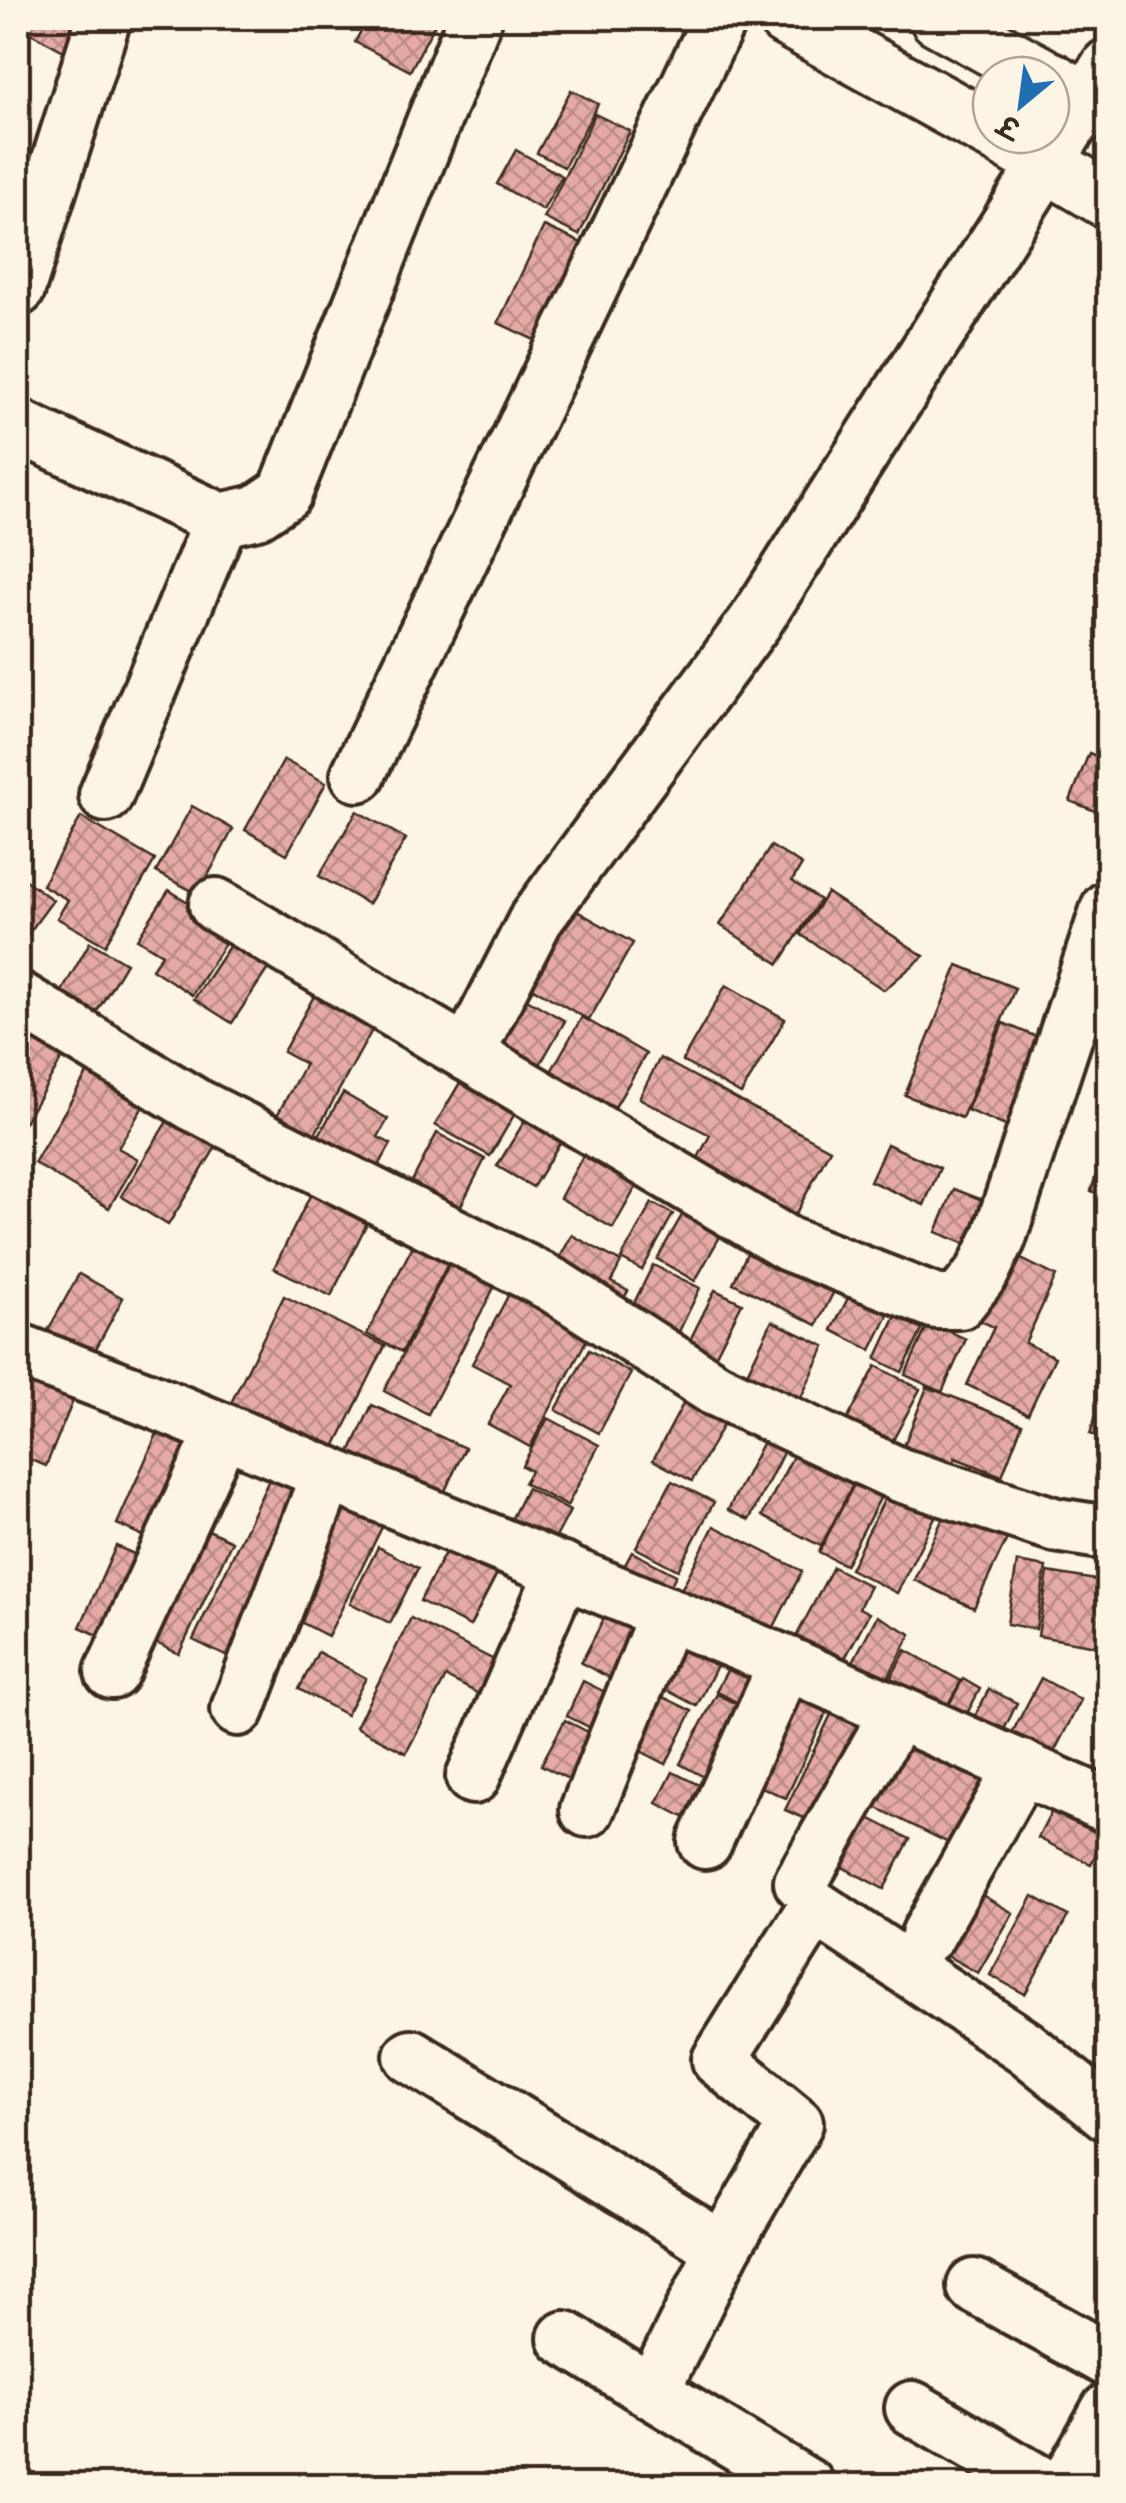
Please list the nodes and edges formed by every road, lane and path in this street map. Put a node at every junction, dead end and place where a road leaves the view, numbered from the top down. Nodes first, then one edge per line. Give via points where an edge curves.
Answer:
1 (104, 18) edge
2 (475, 18) edge
3 (720, 18) edge
4 (786, 18) edge
5 (938, 18) edge
6 (1079, 87) edge
7 (971, 120) edge
8 (1034, 155) edge
9 (1048, 163) junction
10 (1108, 200) edge
11 (18, 288) edge
12 (18, 426) edge
13 (221, 520) junction
14 (358, 774) dead end
15 (106, 795) dead end
16 (216, 906) dead end
17 (1108, 908) edge
18 (18, 998) edge
19 (467, 1054) junction
20 (18, 1350) edge
21 (223, 1430) junction
22 (328, 1473) junction
23 (1108, 1533) edge
24 (563, 1570) junction
25 (666, 1613) junction
26 (786, 1663) junction
27 (112, 1672) dead end
28 (238, 1708) dead end
29 (896, 1713) junction
30 (1022, 1766) junction
31 (473, 1777) dead end
32 (1108, 1806) edge
33 (587, 1810) dead end
34 (705, 1842) dead end
35 (801, 1882) dead end
36 (928, 1935) dead end
37 (411, 2056) dead end
38 (1108, 2114) edge
39 (724, 2249) junction
40 (974, 2286) dead end
41 (566, 2338) dead end
42 (1108, 2360) edge
43 (652, 2392) junction
44 (912, 2408) dead end
45 (1108, 2410) edge
46 (808, 2486) edge
47 (1045, 2486) edge
48 (1066, 2486) edge

1 - 11 street
2 - 13 street via 285,493 257,512
3 - 14 street
4 - 7 main road
5 - 6 main road
6 - 9 street
8 - 9 main road
9 - 10 main road
9 - 19 street via 755,622 536,919
12 - 13 street
13 - 15 street
16 - 19 street
17 - 19 street via 999,1238 960,1302 936,1302 788,1244
18 - 23 street via 193,1104 553,1284 716,1389 900,1475 1056,1525
20 - 21 street
21 - 22 street
21 - 27 street
22 - 24 street
22 - 28 street
24 - 25 street
24 - 31 street
25 - 26 street
25 - 33 street
26 - 29 street
26 - 34 street
29 - 30 street
29 - 35 street
30 - 32 street
30 - 36 street
37 - 39 street
38 - 39 street via 1025,2047 815,1907 719,2060 796,2123
39 - 43 street
40 - 42 street
41 - 43 street
43 - 46 street
44 - 47 street
45 - 48 street

